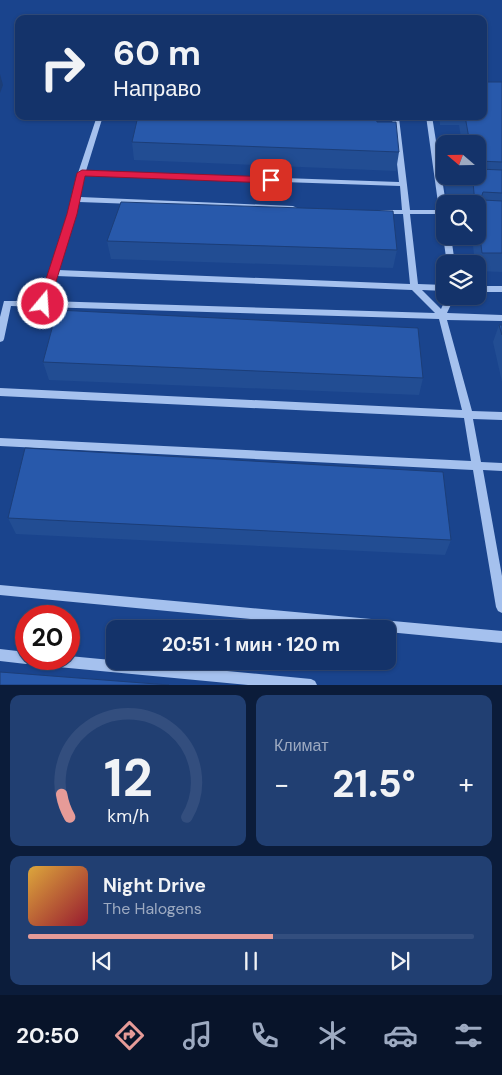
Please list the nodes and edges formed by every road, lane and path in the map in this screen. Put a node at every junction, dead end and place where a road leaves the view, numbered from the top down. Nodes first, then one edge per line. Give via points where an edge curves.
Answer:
1 (99, 120) edge
2 (395, 120) edge
3 (430, 120) edge
4 (436, 162) edge
5 (82, 173) junction
6 (404, 184) junction
7 (76, 199) junction
8 (305, 209) edge
9 (375, 211) edge
10 (436, 212) edge
11 (405, 213) junction
12 (53, 273) junction
13 (414, 287) junction
14 (436, 288) edge
15 (486, 289) edge
16 (502, 289) edge
17 (43, 304) junction
18 (447, 305) edge
19 (442, 315) junction
20 (502, 318) edge
21 (0, 339) edge
22 (0, 392) edge
23 (468, 415) junction
24 (502, 416) edge
25 (0, 442) edge
26 (476, 466) junction
27 (502, 467) edge
28 (0, 590) edge
29 (500, 590) edge
30 (502, 607) edge
31 (502, 638) edge
32 (0, 655) edge
33 (15, 657) edge
34 (80, 663) edge
35 (311, 685) edge

1 - 5 lane
2 - 6 lane
3 - 4 lane
5 - 6 lane
5 - 7 lane
6 - 11 lane
7 - 8 lane
7 - 12 lane
9 - 11 lane
10 - 11 lane
11 - 13 lane
12 - 13 lane
12 - 17 lane
13 - 14 lane
13 - 19 lane
15 - 16 lane
17 - 19 lane
17 - 21 lane via 7,303
18 - 19 lane
19 - 20 lane
19 - 23 lane
22 - 23 lane
23 - 24 lane
23 - 26 lane
25 - 26 lane
26 - 27 lane
26 - 29 lane
28 - 31 lane
29 - 30 lane
32 - 33 lane
34 - 35 lane

